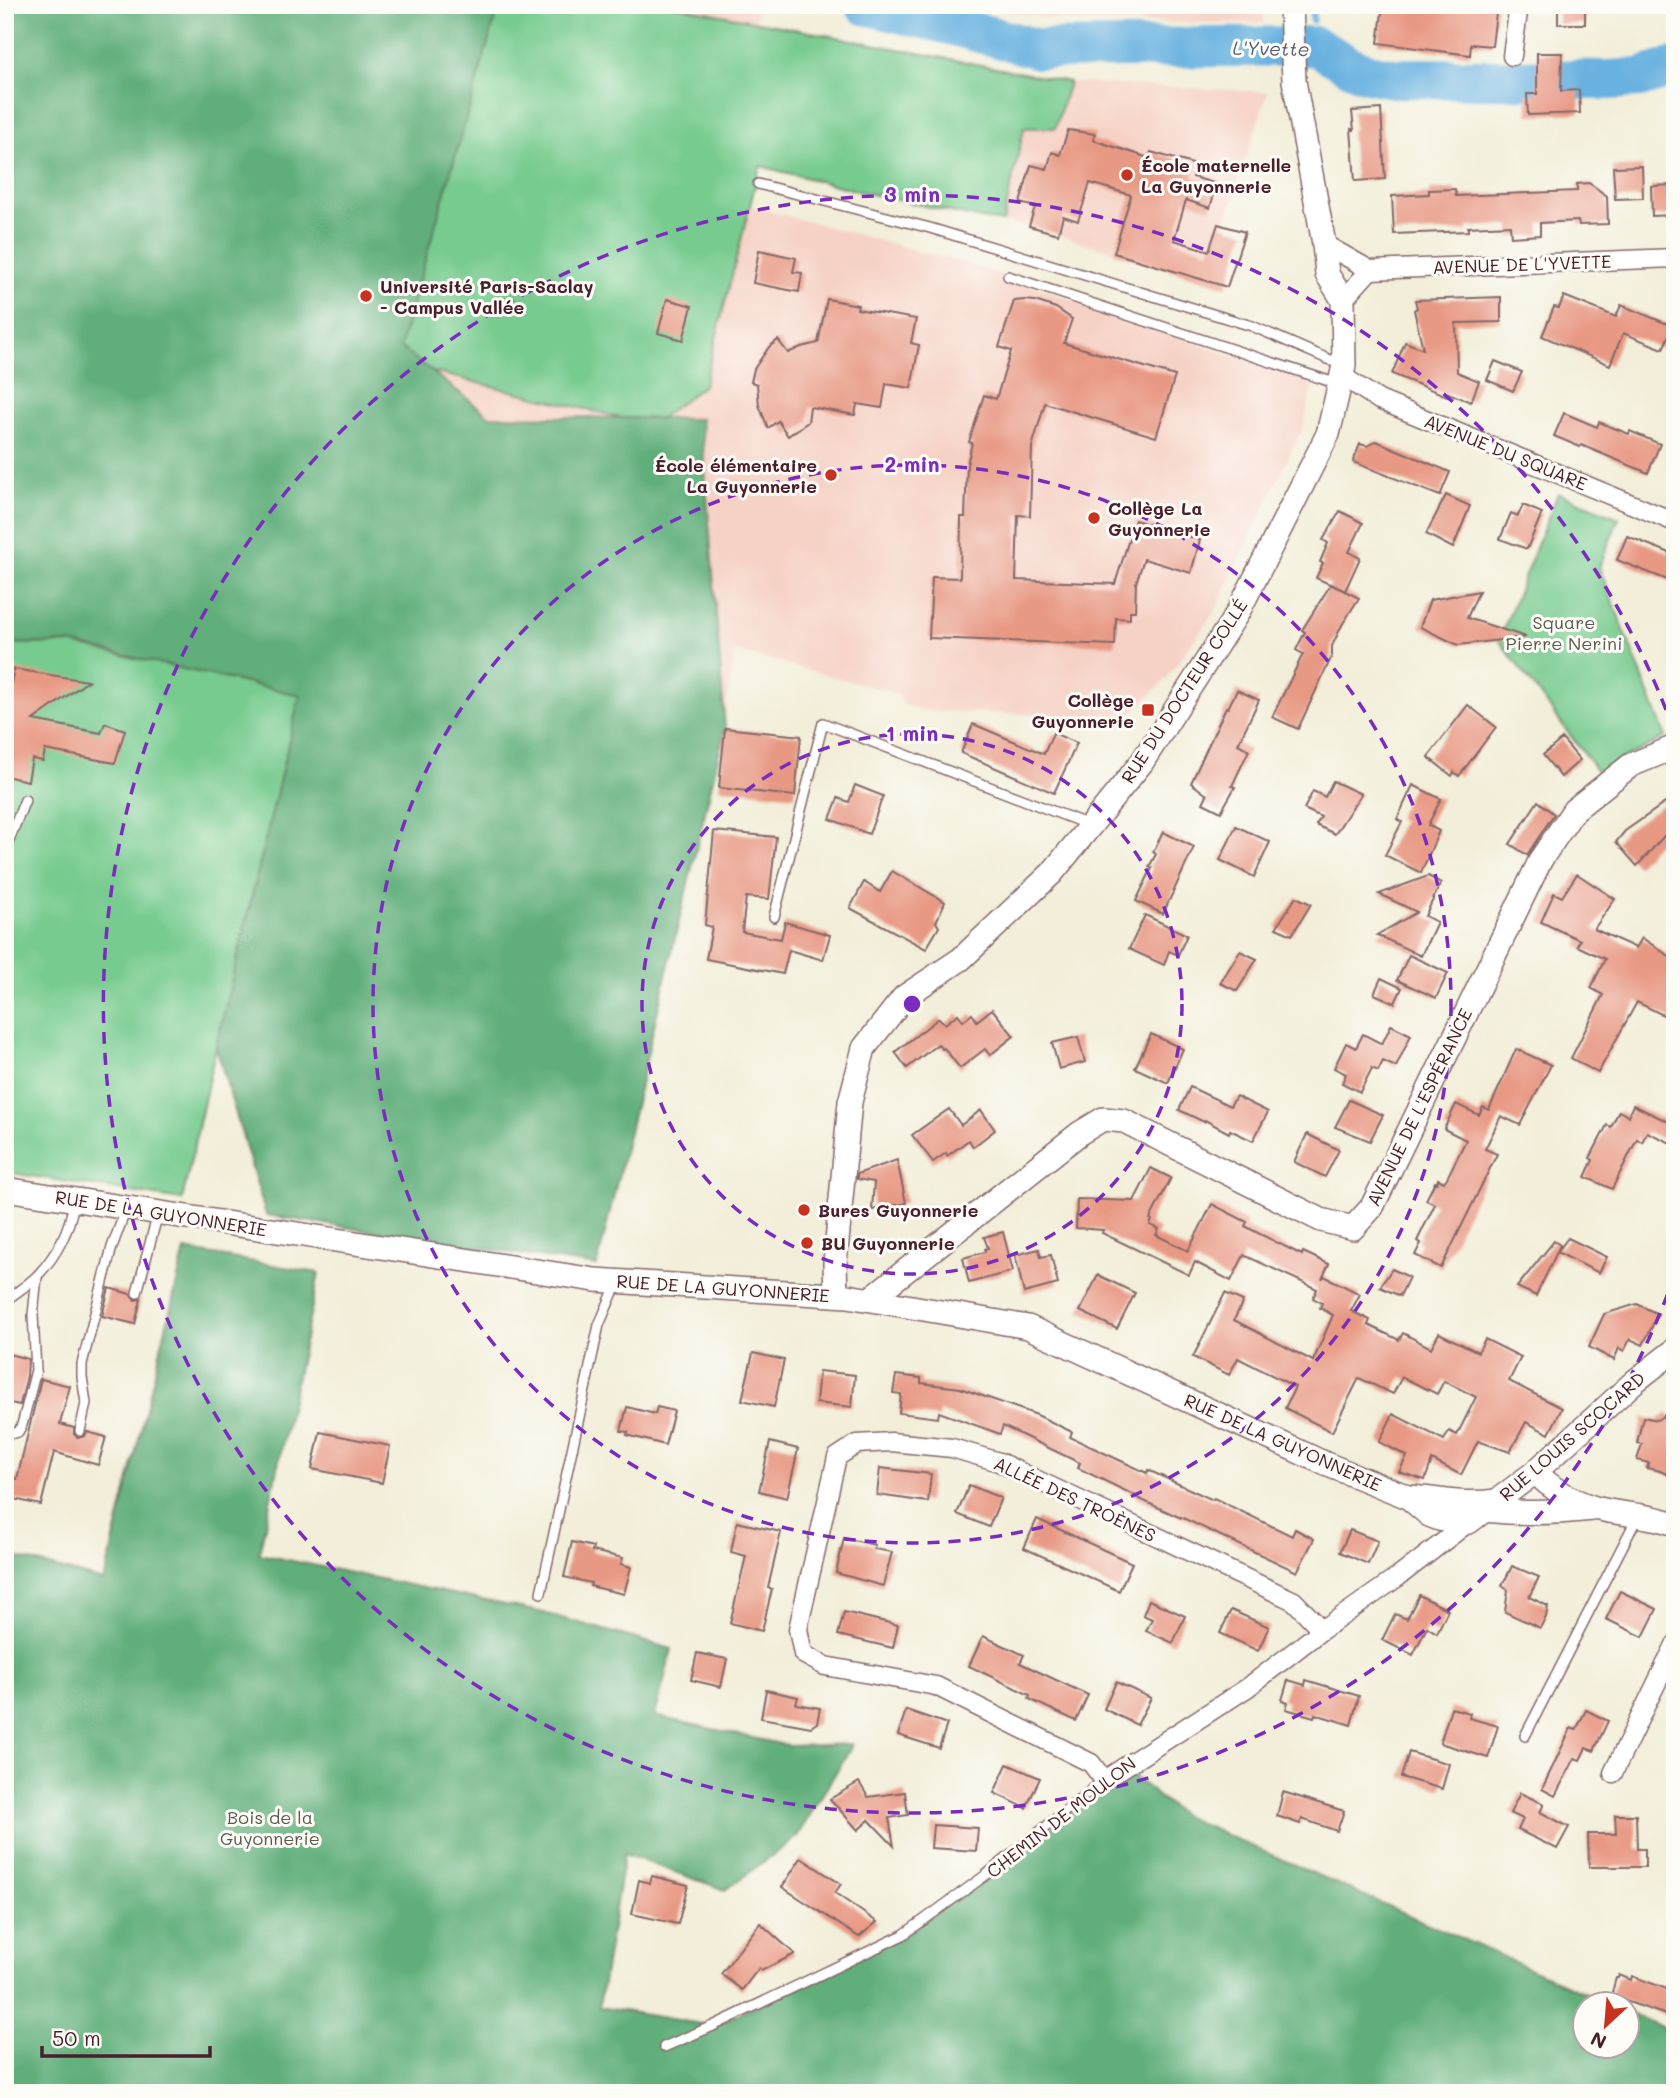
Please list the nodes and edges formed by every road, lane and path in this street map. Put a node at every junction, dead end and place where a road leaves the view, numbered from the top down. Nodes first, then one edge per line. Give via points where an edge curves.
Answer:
1 (1291, 5) edge
2 (1519, 5) edge
3 (1512, 56) dead end
4 (758, 184) dead end
5 (1324, 244) junction
6 (1675, 258) edge
7 (1370, 270) junction
8 (1008, 276) dead end
9 (1343, 300) junction
10 (1341, 375) junction
11 (1675, 522) edge
12 (1675, 747) edge
13 (25, 800) dead end
14 (1091, 826) junction
15 (5, 850) edge
16 (774, 917) dead end
17 (5, 1189) edge
18 (74, 1199) junction
19 (127, 1207) junction
20 (158, 1212) junction
21 (37, 1276) junction
22 (617, 1282) junction
23 (137, 1293) dead end
24 (836, 1295) junction
25 (870, 1299) junction
26 (5, 1301) edge
27 (1675, 1350) edge
28 (80, 1431) dead end
29 (5, 1435) edge
30 (1535, 1472) junction
31 (1408, 1497) junction
32 (1595, 1508) junction
33 (1483, 1511) junction
34 (1429, 1515) junction
35 (1639, 1515) junction
36 (1675, 1524) edge
37 (1435, 1548) junction
38 (541, 1593) dead end
39 (1322, 1630) junction
40 (1675, 1645) edge
41 (1525, 1736) dead end
42 (1613, 1773) dead end
43 (1104, 1780) junction
44 (664, 2047) dead end

1 - 5 street, RUE DU DOCTEUR COLLÉ via 1294,81
2 - 3 street
4 - 10 lane via 930,228 1252,326
5 - 7 street
5 - 9 street, RUE DU DOCTEUR COLLÉ via 1327,274
6 - 7 street, AVENUE DE L'YVETTE
7 - 9 street
8 - 10 lane
9 - 10 street, RUE DU DOCTEUR COLLÉ
10 - 11 street, AVENUE DU SQUARE via 1379,400
10 - 14 street, RUE DU DOCTEUR COLLÉ via 1328,434 1238,612 1142,762
12 - 25 street, AVENUE DE L'ESPÉRANCE via 1631,765 1574,810 1541,859 1372,1207 1353,1228 1321,1220 1124,1121 1103,1119
13 - 15 lane
14 - 16 lane via 823,723
14 - 24 street, RUE DU DOCTEUR COLLÉ via 1052,873 961,960 904,997 864,1048 850,1102
17 - 18 street, RUE DE LA GUYONNERIE
18 - 19 street, RUE DE LA GUYONNERIE
18 - 21 lane via 63,1241
19 - 20 street, RUE DE LA GUYONNERIE
19 - 28 lane via 82,1364 86,1402
20 - 22 street, RUE DE LA GUYONNERIE
20 - 23 lane
21 - 26 lane
21 - 29 lane via 33,1385 18,1432
22 - 24 street, RUE DE LA GUYONNERIE
22 - 38 lane via 599,1325
24 - 25 street, RUE DE LA GUYONNERIE
25 - 31 street, RUE DE LA GUYONNERIE via 1028,1327
27 - 30 street, RUE LOUIS SCOCARD
30 - 32 street via 1570,1499
30 - 33 street, RUE LOUIS SCOCARD
31 - 33 street, RUE DE LA GUYONNERIE via 1477,1504
31 - 34 street, RUE DE LA GUYONNERIE
32 - 33 street
32 - 35 street
33 - 34 street, RUE DE LA GUYONNERIE via 1449,1522
33 - 37 street, CHEMIN DE MOULON
34 - 37 street
35 - 36 street
35 - 41 lane
37 - 39 street, CHEMIN DE MOULON
39 - 43 street, CHEMIN DE MOULON via 1247,1688
39 - 43 street, ALLÉE DES TROÈNES via 1294,1601 999,1462 952,1448 891,1443 857,1444 837,1457 798,1629 803,1654 825,1666 936,1686 1091,1763
40 - 42 street
43 - 44 lane, CHEMIN DE MOULON via 903,1935

